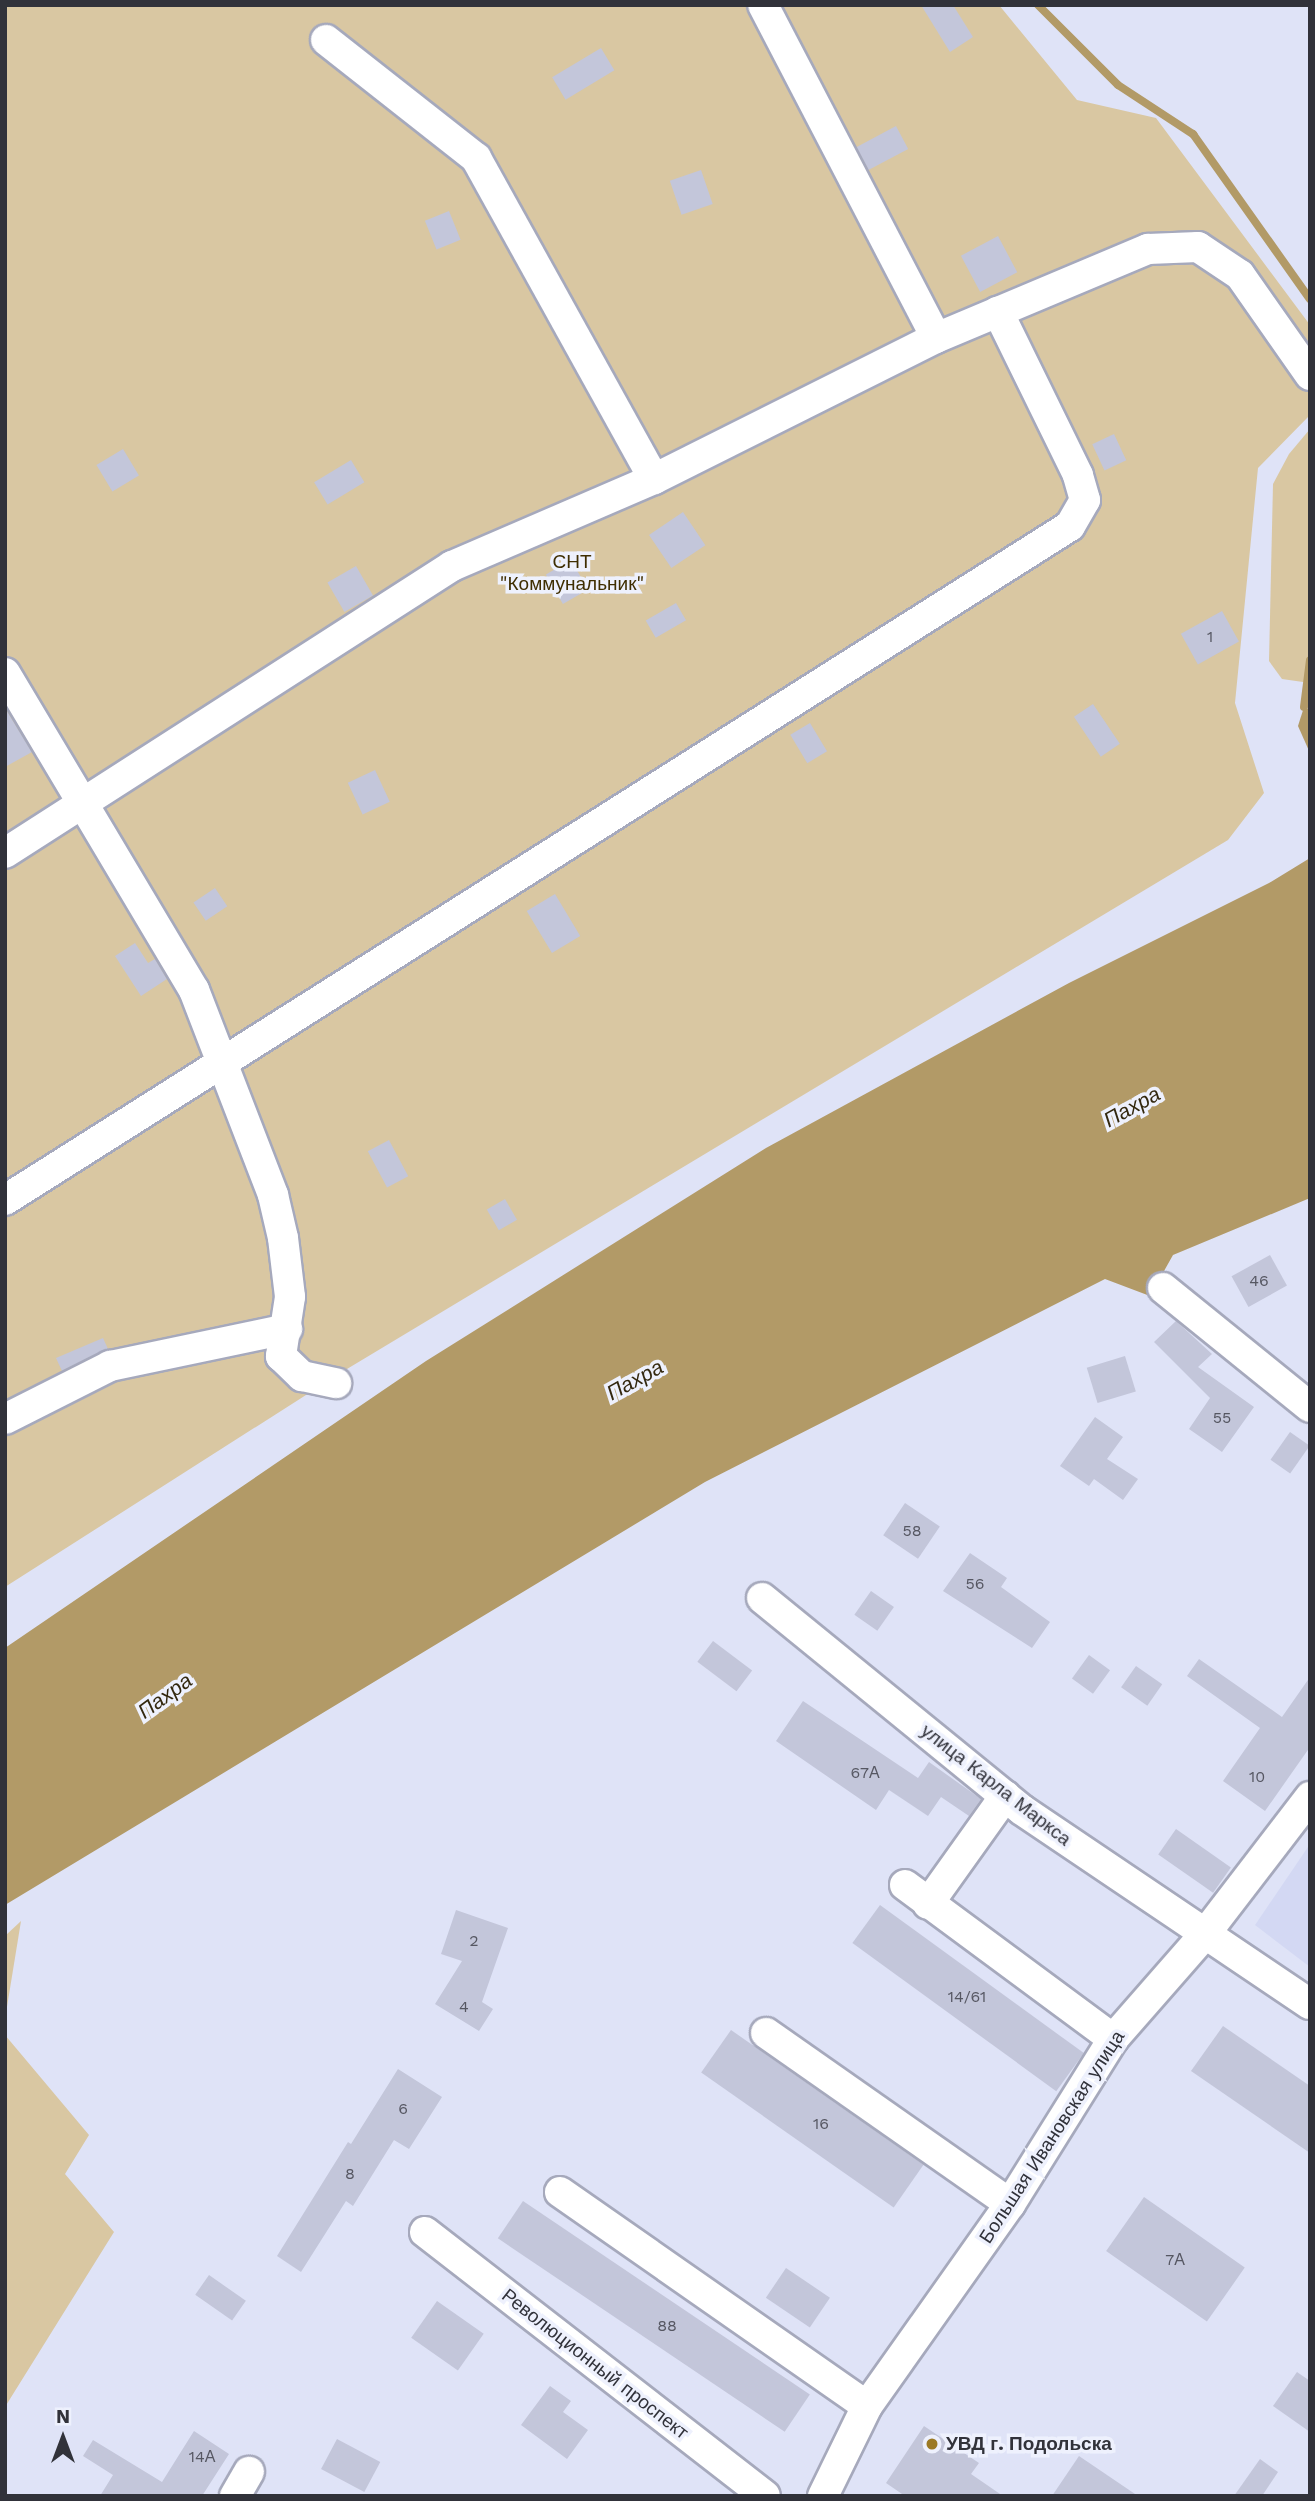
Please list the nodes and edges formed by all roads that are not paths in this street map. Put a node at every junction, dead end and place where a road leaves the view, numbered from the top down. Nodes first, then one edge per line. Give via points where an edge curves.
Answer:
1 (762, 5) edge
2 (326, 40) dead end
3 (998, 312) junction
4 (936, 338) junction
5 (1310, 375) edge
6 (654, 479) junction
7 (5, 673) edge
8 (81, 802) junction
9 (5, 853) edge
10 (222, 1064) junction
11 (5, 1200) edge
12 (1163, 1288) dead end
13 (288, 1329) junction
14 (336, 1383) dead end
15 (1310, 1407) edge
16 (5, 1419) edge
17 (762, 1598) dead end
18 (1005, 1796) junction
19 (1310, 1797) edge
20 (905, 1885) dead end
21 (928, 1904) junction
22 (1205, 1934) junction
23 (1310, 2004) edge
24 (766, 2033) dead end
25 (1113, 2039) junction
26 (560, 2192) dead end
27 (1010, 2204) junction
28 (425, 2232) dead end
29 (867, 2406) junction
30 (765, 2496) edge
31 (823, 2496) edge

1 - 4 street
2 - 6 street via 476,159
3 - 4 street
3 - 5 street via 1148,249 1198,247 1240,275
3 - 10 street via 1078,475 1086,500 1070,526
4 - 6 street
6 - 8 street via 452,566
7 - 8 street
8 - 9 street
8 - 10 street via 194,990
10 - 11 street
10 - 13 street via 278,1217 290,1297
12 - 15 street
13 - 14 street via 281,1356 302,1376
13 - 16 street via 110,1366
17 - 18 street, улица Карла Маркса
18 - 21 street
18 - 22 street, улица Карла Маркса
19 - 22 street, Большая Ивановская улица
20 - 21 street
21 - 25 street
22 - 23 street, улица Карла Маркса
22 - 25 street, Большая Ивановская улица
24 - 27 street
25 - 27 street, Большая Ивановская улица
26 - 29 street
27 - 29 street, Большая Ивановская улица
28 - 30 street, Революционный проспект
29 - 31 street, Большая Ивановская улица

